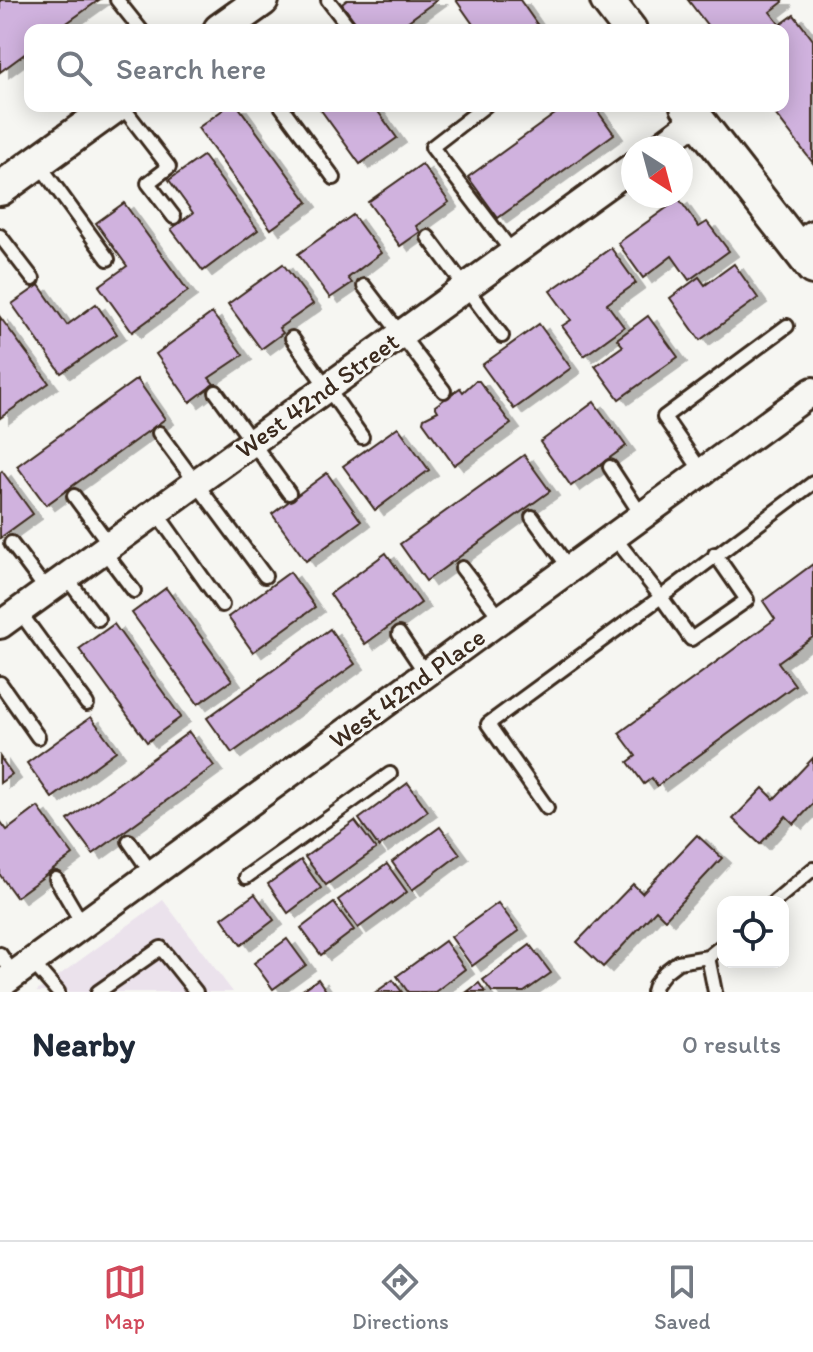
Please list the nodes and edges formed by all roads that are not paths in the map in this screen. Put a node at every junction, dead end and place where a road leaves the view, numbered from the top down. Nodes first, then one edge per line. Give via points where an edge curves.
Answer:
1 (117, 0) edge
2 (328, 0) edge
3 (607, 0) edge
4 (256, 2) edge
5 (136, 24) edge
6 (229, 24) edge
7 (346, 24) edge
8 (625, 24) edge
9 (107, 112) edge
10 (127, 112) edge
11 (285, 112) edge
12 (477, 112) edge
13 (692, 113) edge
14 (670, 136) edge
15 (38, 162) junction
16 (621, 175) edge
17 (334, 178) dead end
18 (0, 189) edge
19 (174, 217) dead end
20 (0, 236) edge
21 (428, 237) dead end
22 (808, 250) edge
23 (513, 253) junction
24 (108, 259) dead end
25 (33, 279) dead end
26 (364, 286) dead end
27 (465, 288) junction
28 (787, 326) dead end
29 (400, 335) junction
30 (502, 336) dead end
31 (292, 338) dead end
32 (326, 388) junction
33 (444, 391) dead end
34 (813, 391) edge
35 (216, 392) dead end
36 (159, 433) dead end
37 (362, 437) dead end
38 (253, 442) junction
39 (610, 467) dead end
40 (702, 472) junction
41 (813, 483) edge
42 (195, 484) junction
43 (289, 493) dead end
44 (74, 496) dead end
45 (156, 512) junction
46 (642, 516) junction
47 (532, 517) dead end
48 (614, 537) junction
49 (11, 543) dead end
50 (107, 548) junction
51 (715, 554) junction
52 (462, 568) dead end
53 (570, 569) junction
54 (265, 576) dead end
55 (56, 584) junction
56 (134, 591) dead end
57 (661, 597) junction
58 (222, 605) dead end
59 (9, 618) edge
60 (98, 619) dead end
61 (501, 619) junction
62 (399, 634) dead end
63 (426, 674) junction
64 (0, 683) edge
65 (87, 704) dead end
66 (38, 737) dead end
67 (390, 774) dead end
68 (547, 808) dead end
69 (129, 841) dead end
70 (813, 869) edge
71 (152, 874) junction
72 (246, 877) dead end
73 (56, 879) dead end
74 (781, 896) edge
75 (83, 925) junction
76 (717, 950) edge
77 (708, 957) junction
78 (12, 969) edge
79 (58, 992) edge
80 (98, 992) edge
81 (196, 992) edge
82 (653, 992) edge
83 (715, 992) edge

1 - 5 lane
2 - 7 lane
3 - 8 street
4 - 6 street
9 - 15 street
10 - 19 lane via 169,167 148,183
11 - 17 lane
12 - 23 lane via 432,147
13 - 14 street
13 - 22 street
15 - 18 street
15 - 24 lane
16 - 23 street, West 42nd Street
20 - 25 lane
21 - 27 lane
23 - 27 street, West 42nd Street
26 - 29 lane
27 - 29 street, West 42nd Street
27 - 30 lane
28 - 40 lane via 664,417
29 - 32 street, West 42nd Street
29 - 33 lane
31 - 32 lane
32 - 37 lane
32 - 38 street, West 42nd Street
34 - 40 street, West 42nd Place
35 - 38 lane
36 - 42 lane
38 - 42 street, West 42nd Street
38 - 43 lane
39 - 46 lane
40 - 46 street, West 42nd Place
41 - 51 lane
42 - 45 street, West 42nd Street
42 - 54 lane
44 - 50 lane
45 - 50 street, West 42nd Street
45 - 58 lane
46 - 48 street, West 42nd Place
47 - 53 lane
48 - 53 street, West 42nd Place
48 - 57 lane
49 - 55 lane
50 - 55 street, West 42nd Street
50 - 56 lane
51 - 57 lane
51 - 57 lane via 747,600 691,639
52 - 61 lane
53 - 61 street, West 42nd Place
55 - 59 street, West 42nd Street
55 - 60 lane
57 - 68 lane via 488,724
59 - 65 lane
61 - 63 street, West 42nd Place
62 - 63 lane
63 - 71 street, West 42nd Place
64 - 66 lane
67 - 72 lane
69 - 71 lane
70 - 74 lane
71 - 75 street, West 42nd Place
73 - 75 lane
75 - 78 street, West 42nd Place
76 - 77 lane
77 - 82 lane via 678,962
77 - 83 lane
78 - 79 lane
80 - 81 lane via 161,948

